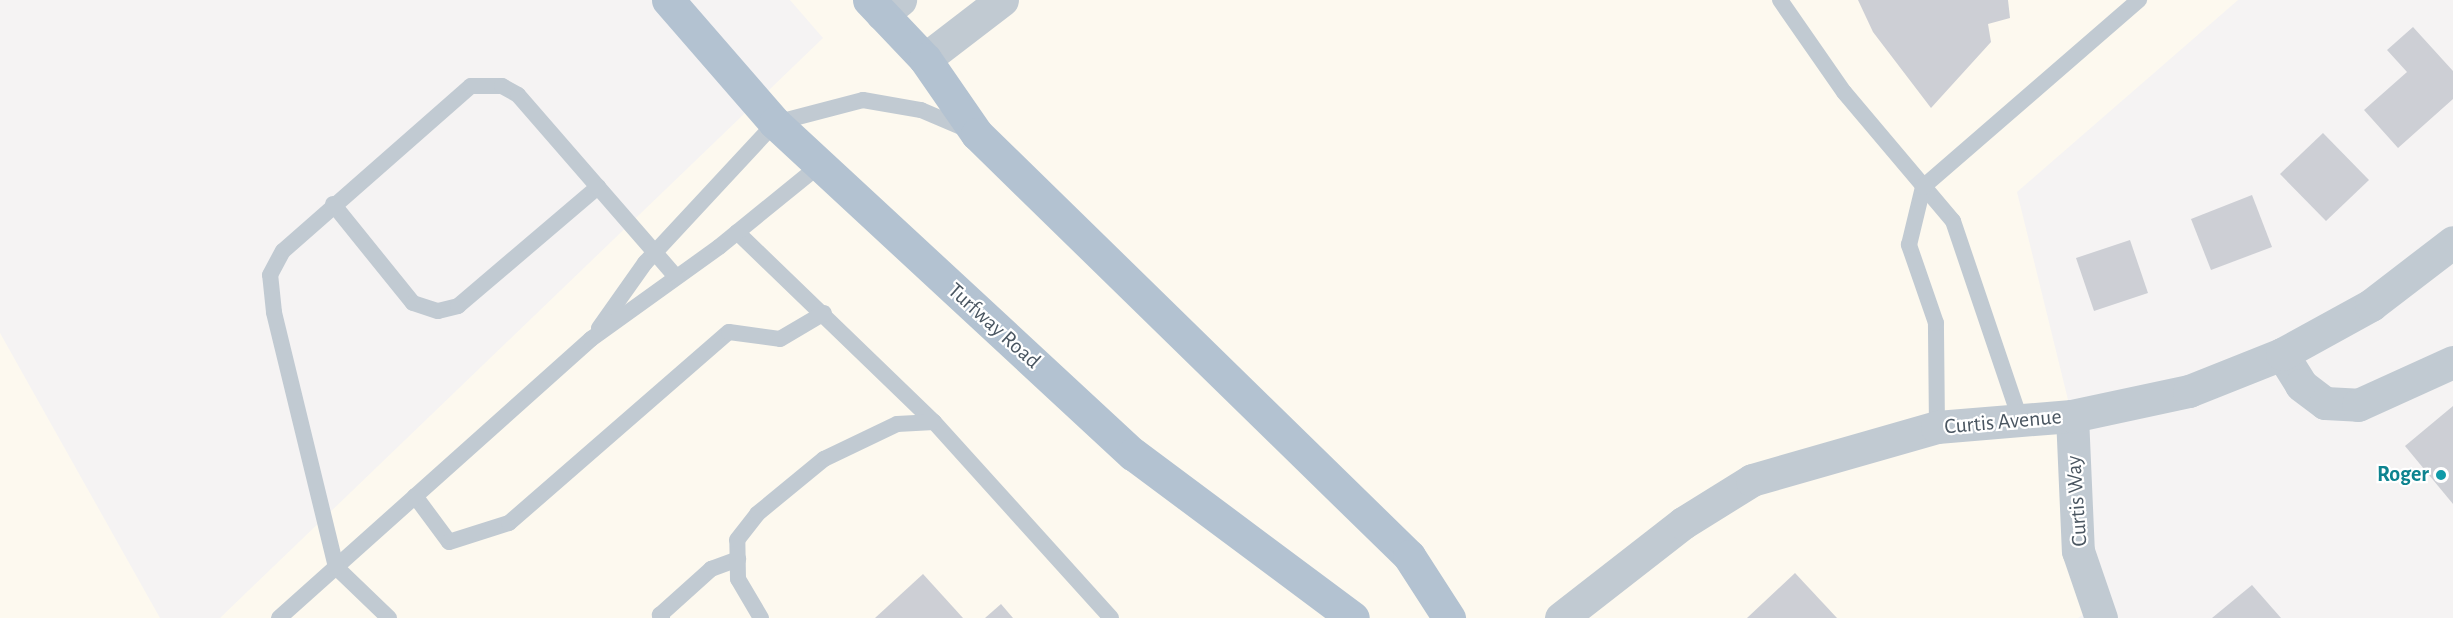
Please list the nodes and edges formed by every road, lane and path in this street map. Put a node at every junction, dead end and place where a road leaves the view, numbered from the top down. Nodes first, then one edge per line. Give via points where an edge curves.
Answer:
1 (668, 0) edge
2 (1002, 0) edge
3 (1780, 0) edge
4 (2139, 0) edge
5 (884, 5) edge
6 (925, 59) junction
7 (775, 123) junction
8 (977, 134) junction
9 (820, 165) junction
10 (598, 187) junction
11 (1923, 187) junction
12 (333, 204) junction
13 (737, 232) junction
14 (2453, 242) edge
15 (655, 252) junction
16 (676, 277) junction
17 (824, 313) junction
18 (591, 339) junction
19 (2283, 354) junction
20 (2453, 362) edge
21 (2072, 416) junction
22 (934, 422) junction
23 (2021, 422) junction
24 (1937, 428) junction
25 (415, 496) junction
26 (738, 559) junction
27 (336, 567) junction
28 (387, 617) edge
29 (660, 617) edge
30 (279, 618) edge
31 (761, 618) edge
32 (1111, 618) edge
33 (1353, 618) edge
34 (1449, 618) edge
35 (1561, 618) edge
36 (2101, 618) edge

1 - 7 main road, Turfway Road
2 - 6 street
3 - 11 lane via 1844,92
4 - 11 lane
5 - 6 main road
6 - 8 main road
7 - 8 lane via 863,100 921,110
7 - 9 main road, Turfway Road
7 - 15 lane
8 - 34 main road via 1409,556
9 - 13 lane
9 - 33 main road, Turfway Road via 1134,454
10 - 12 lane via 518,95 502,86 471,86
10 - 12 lane via 458,306 438,311 413,303
10 - 15 lane
11 - 23 lane via 1953,221
11 - 24 lane via 1909,245 1936,323
12 - 27 lane via 283,251 270,275 274,312
13 - 16 lane
13 - 17 lane
14 - 19 street, Curtis Avenue via 2371,305
15 - 16 lane
15 - 18 lane
16 - 18 lane
17 - 22 lane
17 - 25 lane via 780,339 729,332 509,523 449,542
18 - 25 lane
19 - 20 street via 2301,385 2325,403 2358,405
19 - 21 street, Curtis Avenue via 2189,391
21 - 23 street, Curtis Avenue
21 - 36 street, Curtis Way via 2078,551
22 - 26 lane via 897,424 825,459 757,514 737,540
22 - 32 lane
23 - 24 street, Curtis Avenue
24 - 35 street, Curtis Avenue via 1752,480 1683,523
25 - 27 lane
26 - 29 lane via 711,569
26 - 31 lane via 738,579
27 - 28 lane
27 - 30 lane

